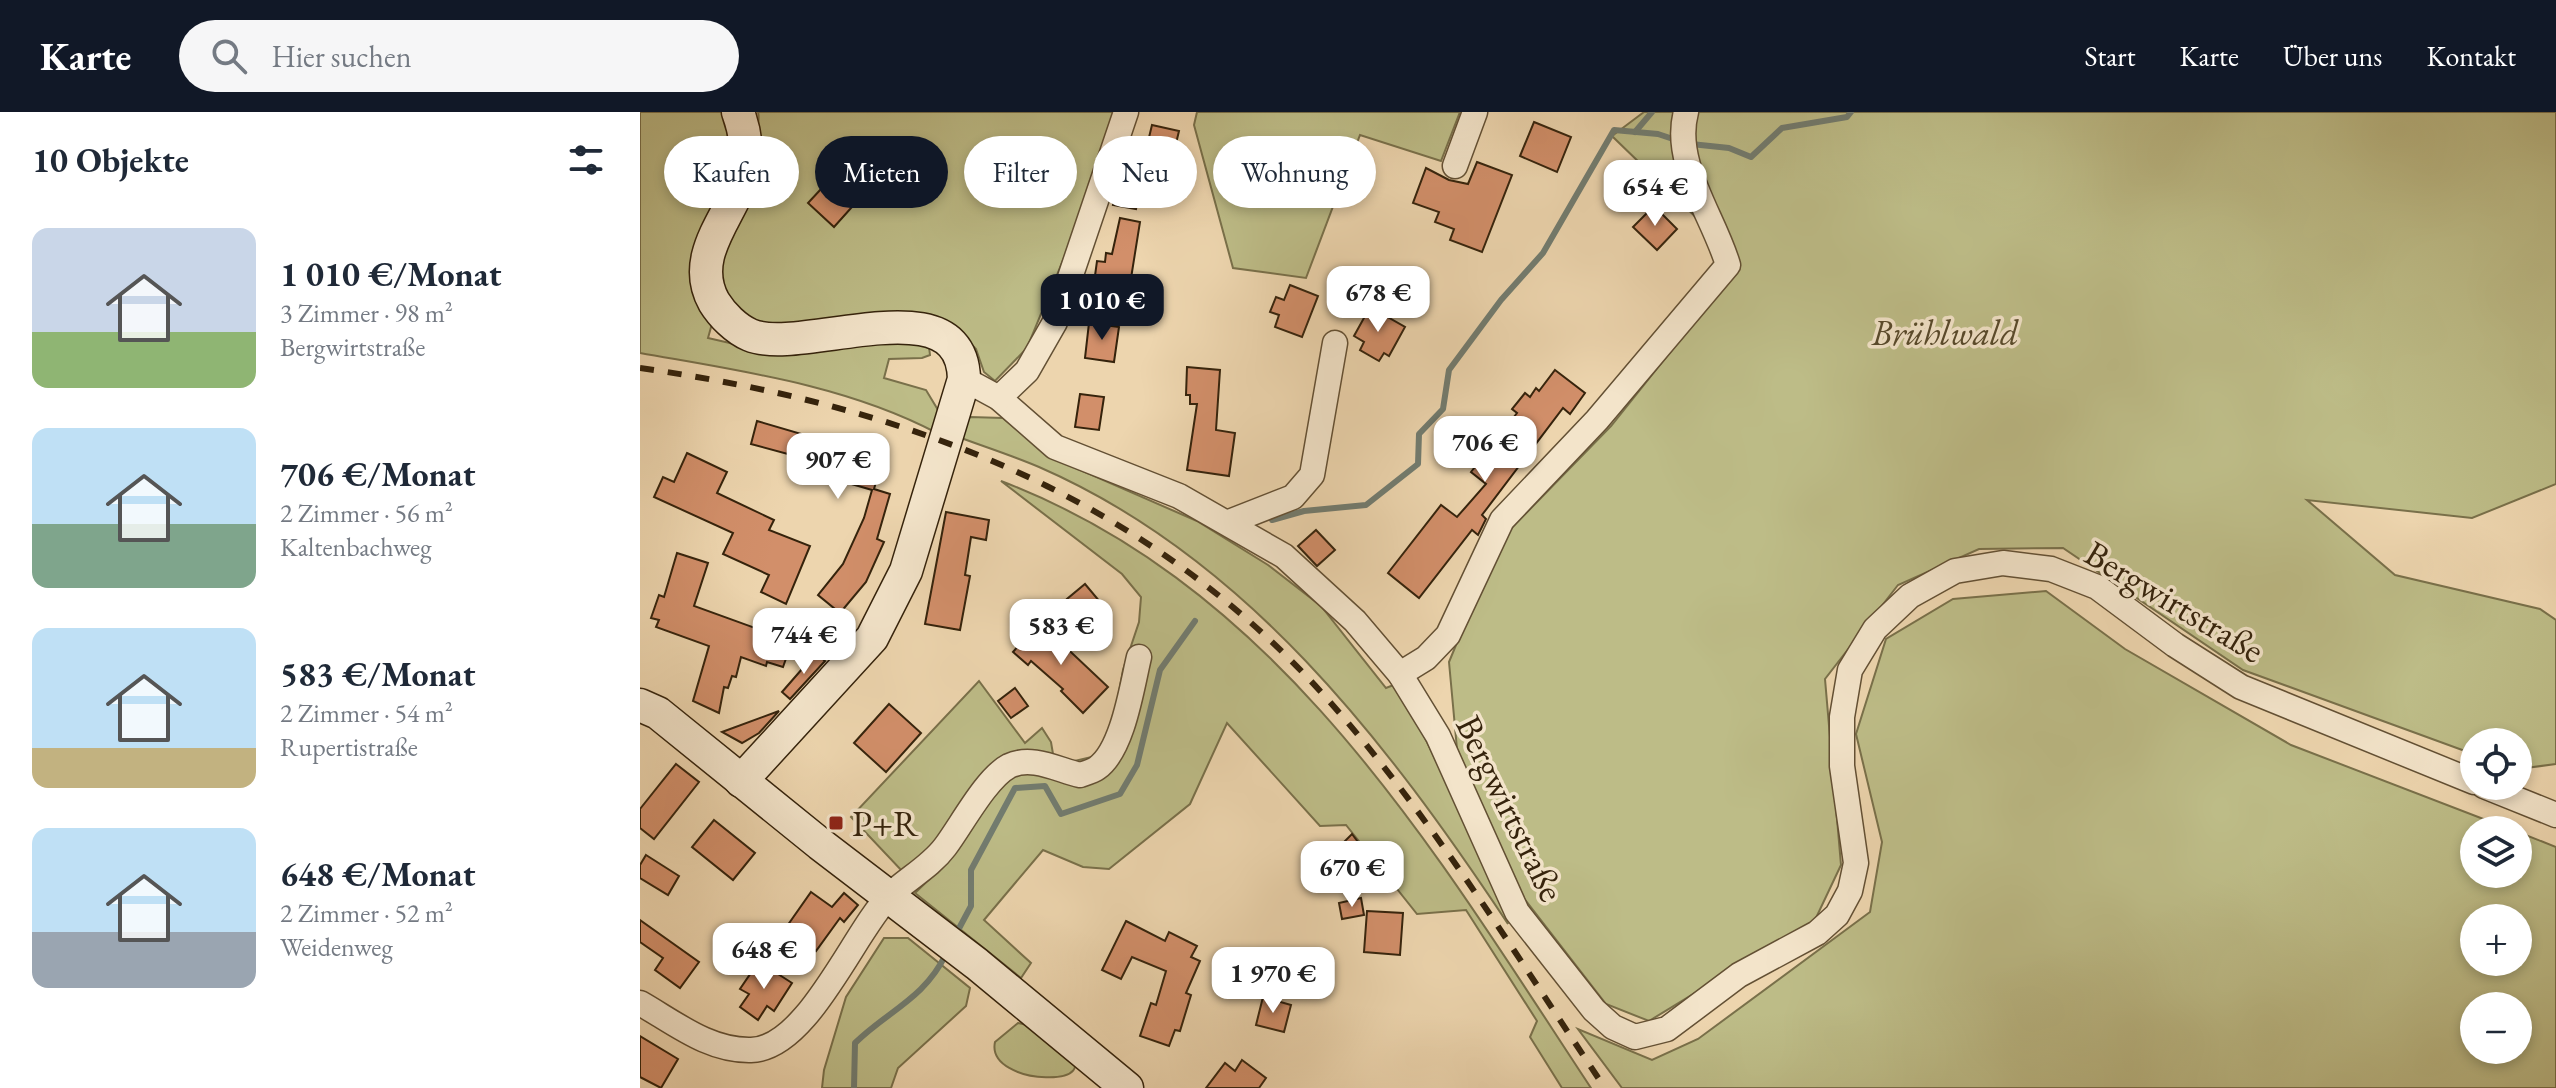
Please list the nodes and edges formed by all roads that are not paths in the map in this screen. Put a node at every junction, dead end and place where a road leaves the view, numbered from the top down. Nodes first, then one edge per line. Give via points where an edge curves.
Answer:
1 (738, 112) edge
2 (1126, 112) edge
3 (1475, 112) edge
4 (1683, 123) edge
5 (1455, 166) dead end
6 (1335, 343) dead end
7 (964, 379) junction
8 (999, 398) junction
9 (1229, 522) junction
10 (1139, 657) dead end
11 (1400, 674) junction
12 (640, 705) edge
13 (2460, 776) edge
14 (741, 781) junction
15 (2519, 800) edge
16 (2556, 815) edge
17 (889, 896) junction
18 (640, 1003) edge
19 (1127, 1088) edge

1 - 7 main road via 745,133 744,176 704,268 713,301 727,319 751,336 928,329 953,347
2 - 8 street via 1055,322 1027,371
3 - 5 street
4 - 11 street via 1703,205 1728,265 1597,420 1502,520 1448,635
6 - 9 street via 1312,475 1293,497
7 - 8 street, Bergwirtstraße
7 - 14 main road via 906,571 872,638
8 - 9 street, Bergwirtstraße via 1055,447 1179,496
9 - 11 street, Bergwirtstraße via 1284,556 1355,621
10 - 17 street via 1127,712 1099,767 1080,775 1036,762 1009,766 985,789 935,860
11 - 13 street, Bergwirtstraße via 1438,736 1517,912 1594,1010 1635,1037 1667,1029 1739,975 1817,933 1837,915 1856,863 1842,766 1842,717 1850,670 1875,629 1910,596 1955,571 2003,563 2051,569 2097,587 2241,687
12 - 14 main road via 658,713
14 - 17 main road
15 - 16 street
17 - 18 street via 839,972 784,1038 753,1050 712,1045
17 - 19 main road

